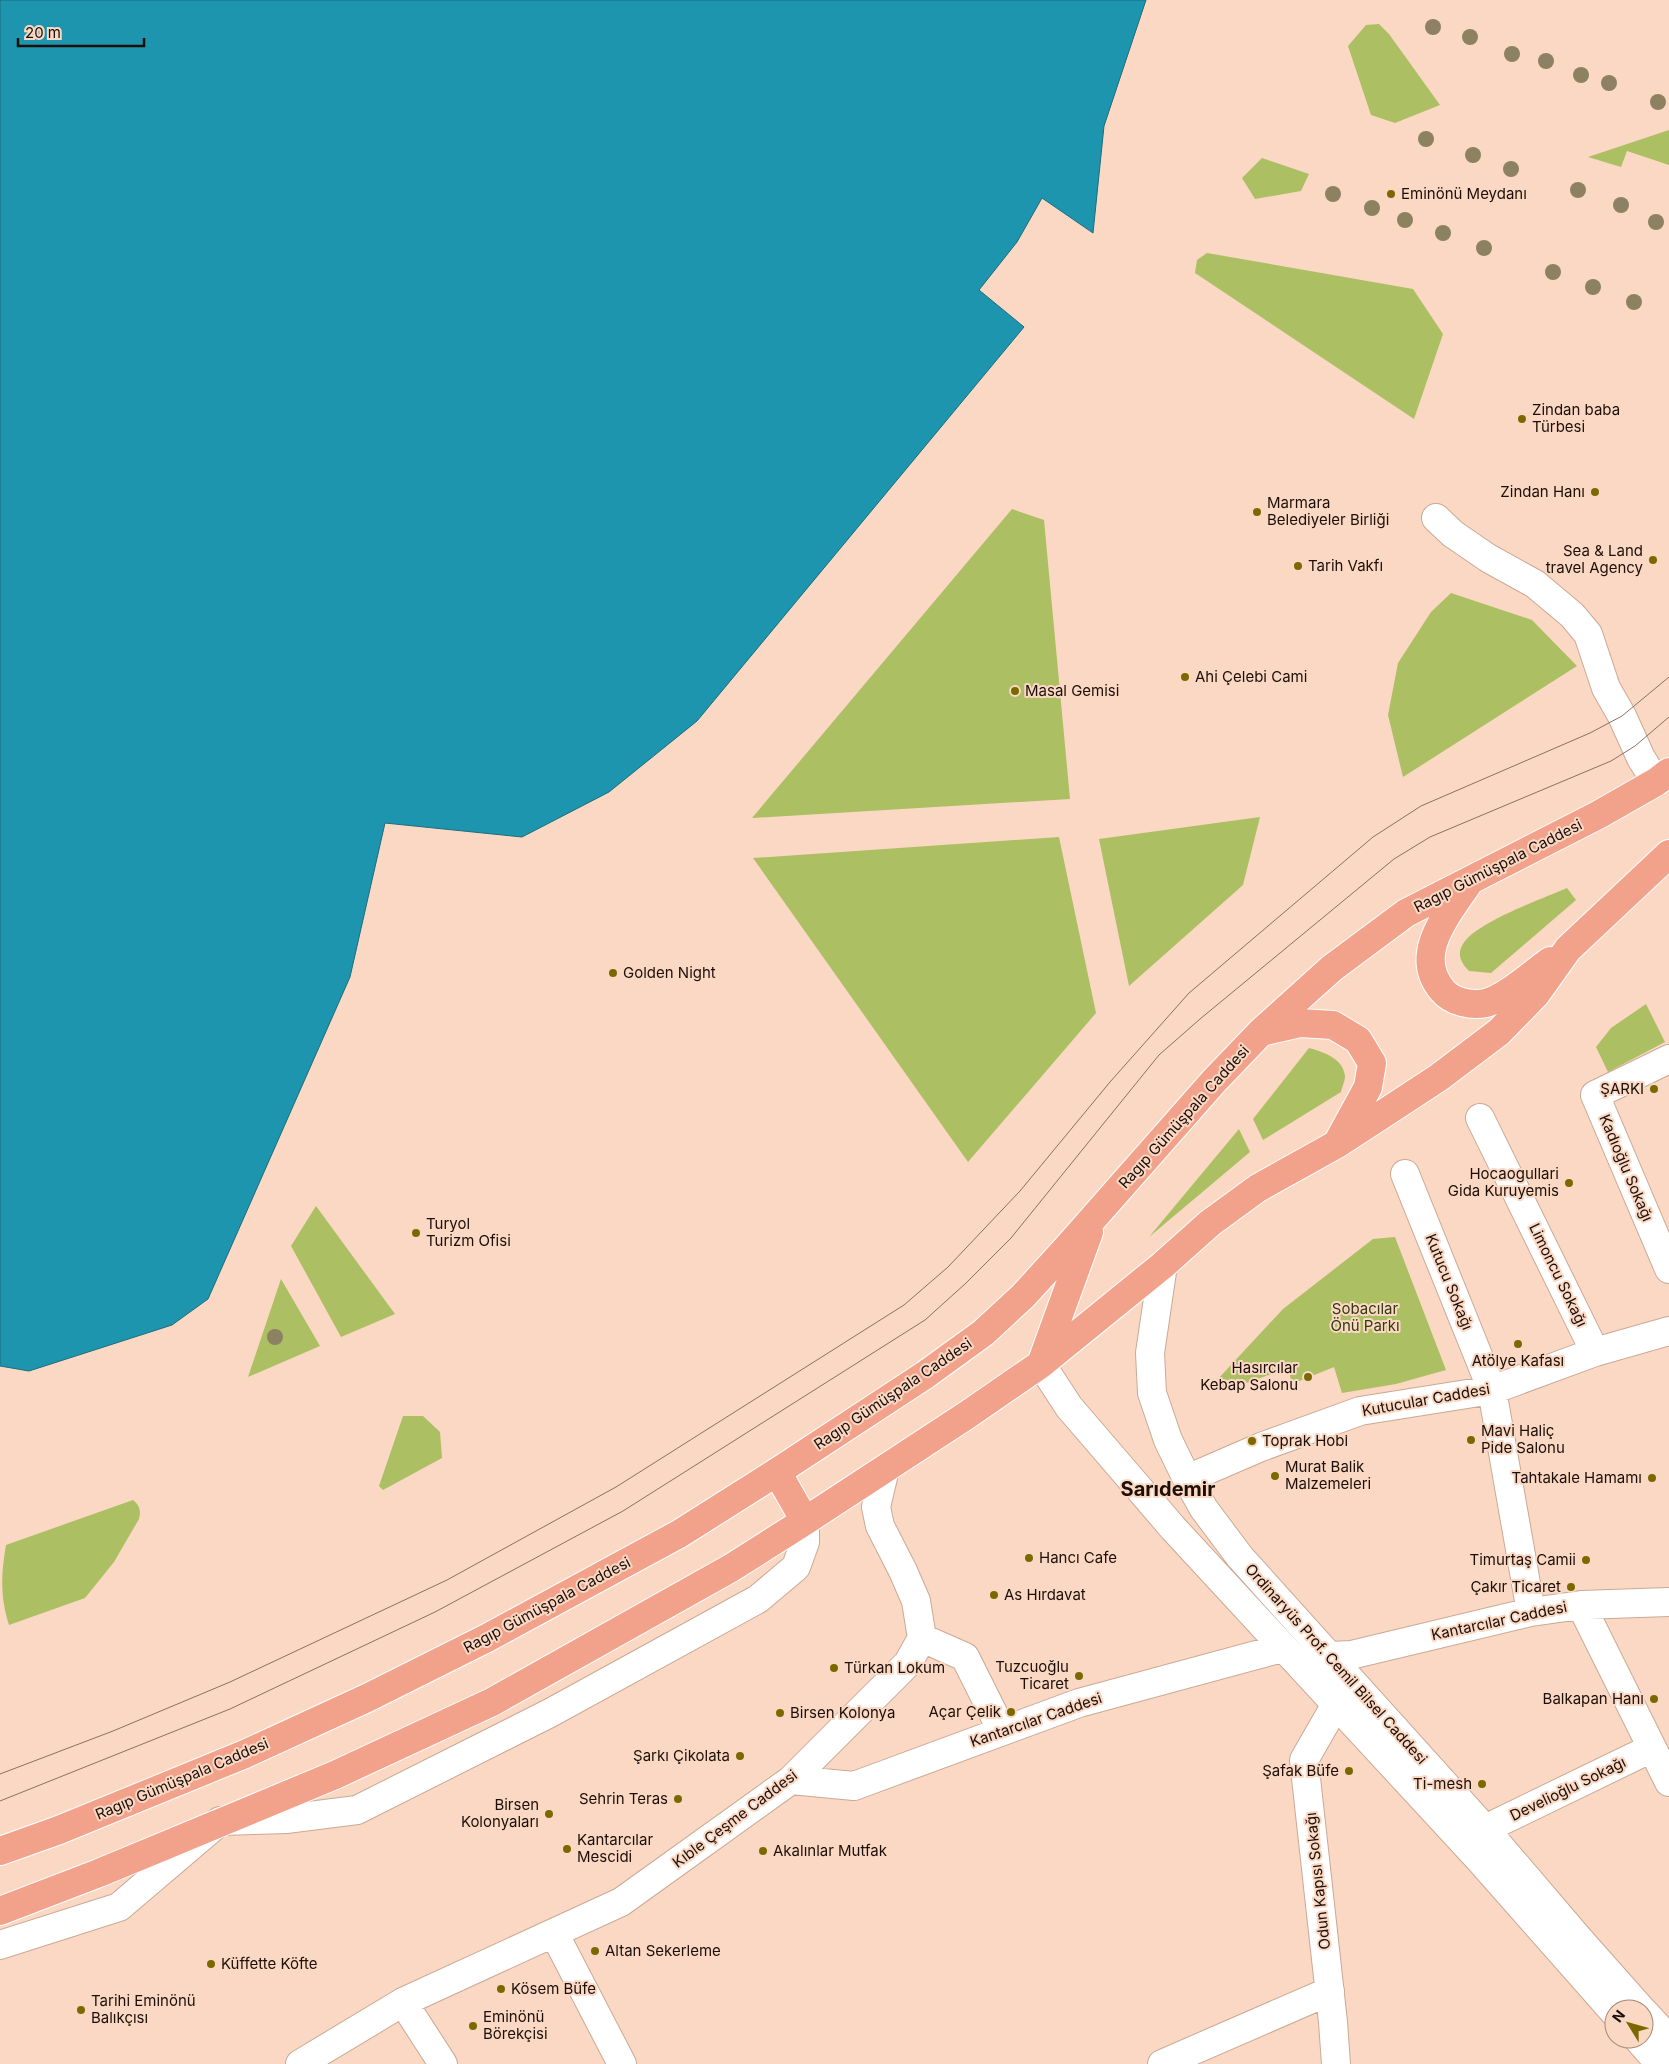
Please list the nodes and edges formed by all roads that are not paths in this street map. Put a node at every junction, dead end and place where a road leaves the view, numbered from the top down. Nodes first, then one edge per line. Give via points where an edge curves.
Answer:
1 (1436, 518) dead end
2 (1662, 777) edge
3 (1669, 854) edge
4 (1471, 879) junction
5 (1568, 949) junction
6 (1262, 1031) junction
7 (1669, 1059) edge
8 (1480, 1118) dead end
9 (1337, 1144) junction
10 (1405, 1174) dead end
11 (1094, 1217) junction
12 (1163, 1265) junction
13 (1669, 1269) edge
14 (1669, 1331) edge
15 (1596, 1352) junction
16 (1041, 1364) junction
17 (1492, 1390) junction
18 (885, 1469) junction
19 (777, 1472) junction
20 (1187, 1479) junction
21 (805, 1521) junction
22 (1669, 1602) edge
23 (1581, 1604) junction
24 (1531, 1612) junction
25 (922, 1638) junction
26 (1282, 1648) junction
27 (1330, 1656) junction
28 (1335, 1706) junction
29 (1002, 1731) junction
30 (1652, 1748) junction
31 (791, 1780) junction
32 (1669, 1782) edge
33 (220, 1821) junction
34 (1485, 1829) junction
35 (0, 1851) edge
36 (0, 1910) edge
37 (554, 1933) junction
38 (0, 1945) edge
39 (1330, 1991) junction
40 (1633, 1999) edge
41 (1604, 2001) edge
42 (403, 2002) junction
43 (1654, 2022) edge
44 (1669, 2039) edge
45 (1647, 2049) edge
46 (300, 2064) edge
47 (443, 2064) edge
48 (622, 2064) edge
49 (1162, 2064) edge
50 (1336, 2064) edge
51 (1660, 2064) edge

1 - 2 street via 1488,558 1535,584 1572,615 1588,634 1606,688 1641,758
2 - 4 main road, Ragıp Gümüşpala Caddesi via 1598,815
3 - 5 main road
4 - 5 main road via 1435,932 1430,961 1435,982 1447,996 1466,1003 1485,1003 1502,995
4 - 6 main road, Ragıp Gümüşpala Caddesi via 1406,913 1332,968
5 - 9 main road via 1536,994 1499,1032 1438,1078
6 - 9 main road via 1300,1023 1333,1025 1358,1040 1372,1063 1368,1087
6 - 11 main road, Ragıp Gümüşpala Caddesi
7 - 13 street, Kadıoğlu Sokağı via 1595,1095
8 - 15 street, Limoncu Sokağı
9 - 12 main road via 1258,1188 1210,1223
10 - 17 street, Kutucu Sokağı
11 - 16 main road
11 - 19 main road, Ragıp Gümüşpala Caddesi via 1023,1296 983,1333
12 - 16 main road
12 - 20 street, Ordinaryüs Prof. Cemil Bilsel Caddesi via 1150,1353 1152,1393 1168,1440
14 - 15 street, Kutucular Caddesi
15 - 17 street, Kutucular Caddesi
16 - 18 main road
16 - 26 street, Ordinaryüs Prof. Cemil Bilsel Caddesi via 1069,1407 1115,1462
17 - 20 street, Kutucular Caddesi via 1360,1411 1261,1447
17 - 24 street, Kutucu Sokağı
18 - 21 main road
18 - 25 street via 876,1507 880,1526 916,1601
19 - 21 main road
19 - 35 main road, Ragıp Gümüşpala Caddesi via 679,1534 487,1638 367,1698 219,1765
20 - 27 street, Ordinaryüs Prof. Cemil Bilsel Caddesi via 1204,1509 1240,1557
21 - 33 main road via 723,1572 492,1702 335,1775
21 - 33 street via 805,1542 796,1567 758,1599 550,1713 357,1810 286,1819
22 - 23 street, Kantarcılar Caddesi
23 - 24 street, Kantarcılar Caddesi
23 - 30 street
24 - 27 street, Kantarcılar Caddesi via 1350,1655
25 - 29 street via 965,1657
25 - 31 street, Kıble Çeşme Caddesi via 908,1663
26 - 28 street, Ordinaryüs Prof. Cemil Bilsel Caddesi
26 - 29 street, Kantarcılar Caddesi via 1079,1703
27 - 34 street, Ordinaryüs Prof. Cemil Bilsel Caddesi
28 - 39 street, Odun Kapısı Sokağı via 1304,1760
28 - 41 street, Ordinaryüs Prof. Cemil Bilsel Caddesi via 1479,1860
29 - 31 street, Kantarcılar Caddesi via 854,1786
30 - 32 street
30 - 34 street, Develioğlu Sokağı
31 - 37 street, Kıble Çeşme Caddesi via 621,1902
33 - 36 main road via 99,1874
33 - 38 street via 119,1906
34 - 40 street, Ordinaryüs Prof. Cemil Bilsel Caddesi
37 - 42 street, Kıble Çeşme Caddesi
37 - 48 street
39 - 49 street
39 - 50 street, Odun Kapısı Sokağı
42 - 46 street, Kıble Çeşme Caddesi
42 - 47 street
43 - 44 street, Ordinaryüs Prof. Cemil Bilsel Caddesi
45 - 51 street

